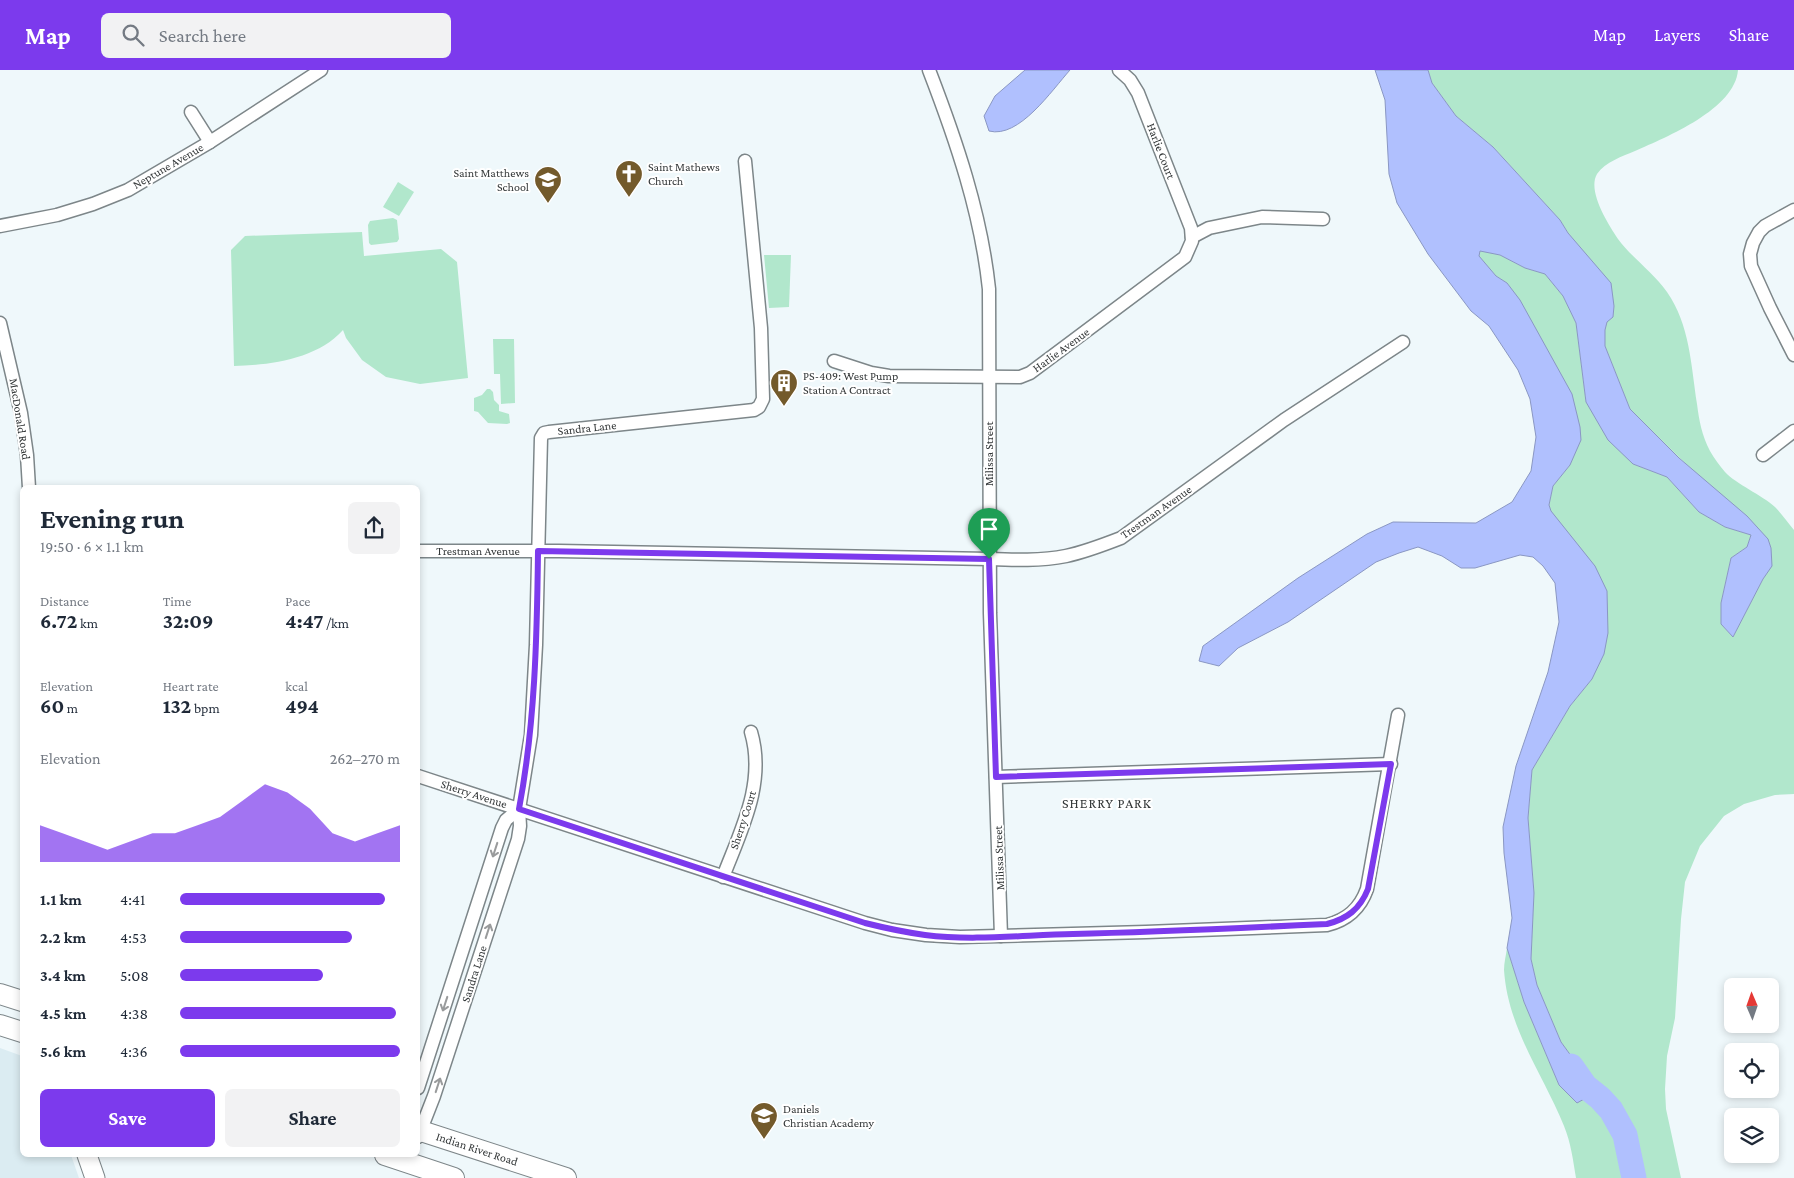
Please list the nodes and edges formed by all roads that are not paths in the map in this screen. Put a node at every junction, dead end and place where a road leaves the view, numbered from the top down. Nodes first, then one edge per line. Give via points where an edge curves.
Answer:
1 (321, 70) edge
2 (929, 70) edge
3 (1119, 70) edge
4 (191, 112) dead end
5 (210, 142) junction
6 (745, 161) dead end
7 (1791, 211) edge
8 (1323, 219) dead end
9 (0, 226) edge
10 (1192, 237) junction
11 (0, 323) edge
12 (1403, 342) dead end
13 (1794, 355) edge
14 (834, 361) dead end
15 (990, 378) junction
16 (1794, 431) edge
17 (1763, 455) dead end
18 (29, 485) edge
19 (420, 551) edge
20 (538, 551) junction
21 (989, 559) junction
22 (1398, 715) dead end
23 (751, 732) dead end
24 (1391, 764) junction
25 (420, 777) edge
26 (996, 777) junction
27 (519, 809) junction
28 (724, 877) junction
29 (1001, 936) junction
30 (0, 994) edge
31 (20, 1000) edge
32 (0, 1025) edge
33 (20, 1031) edge
34 (420, 1082) edge
35 (420, 1130) edge
36 (420, 1133) edge
37 (88, 1157) edge
38 (399, 1157) edge
39 (95, 1178) edge
40 (454, 1178) edge
41 (566, 1178) edge

1 - 5 street, Neptune Avenue
2 - 15 street, Milissa Street via 960,158 985,254 989,289
3 - 10 street, Harlie Court via 1138,93
4 - 5 street
5 - 9 street, Neptune Avenue via 128,190 56,215
6 - 20 street, Sandra Lane via 760,328 763,399 759,407 544,433 541,438
7 - 13 street via 1759,232 1750,254 1751,266
8 - 10 street via 1262,217 1210,228
10 - 15 street, Harlie Avenue via 1185,257 1030,373 1020,377
11 - 18 street, MacDonald Road via 21,413
12 - 21 street, Trestman Avenue via 1284,420 1121,538 1065,556 1034,560
14 - 15 street, Harlie Avenue via 889,376
15 - 21 street, Milissa Street
16 - 17 street
19 - 20 street, Trestman Avenue
20 - 21 street, Trestman Avenue
20 - 27 street, Sandra Lane via 531,735
21 - 26 street, Milissa Street
22 - 24 street, Sherry Avenue
23 - 28 street, Sherry Court via 756,764 755,785
24 - 26 street
24 - 29 street, Sherry Avenue via 1368,889 1355,910 1339,922
25 - 27 street, Sherry Avenue
26 - 29 street, Milissa Street
27 - 28 street, Sherry Avenue
27 -> 34 street, Sandra Lane via 502,828
35 -> 27 street, Sandra Lane via 518,839
28 - 29 street, Sherry Avenue via 892,930 934,936
30 - 31 main road
32 - 33 main road
36 - 41 main road, Indian River Road
37 - 39 street
38 - 40 main road

